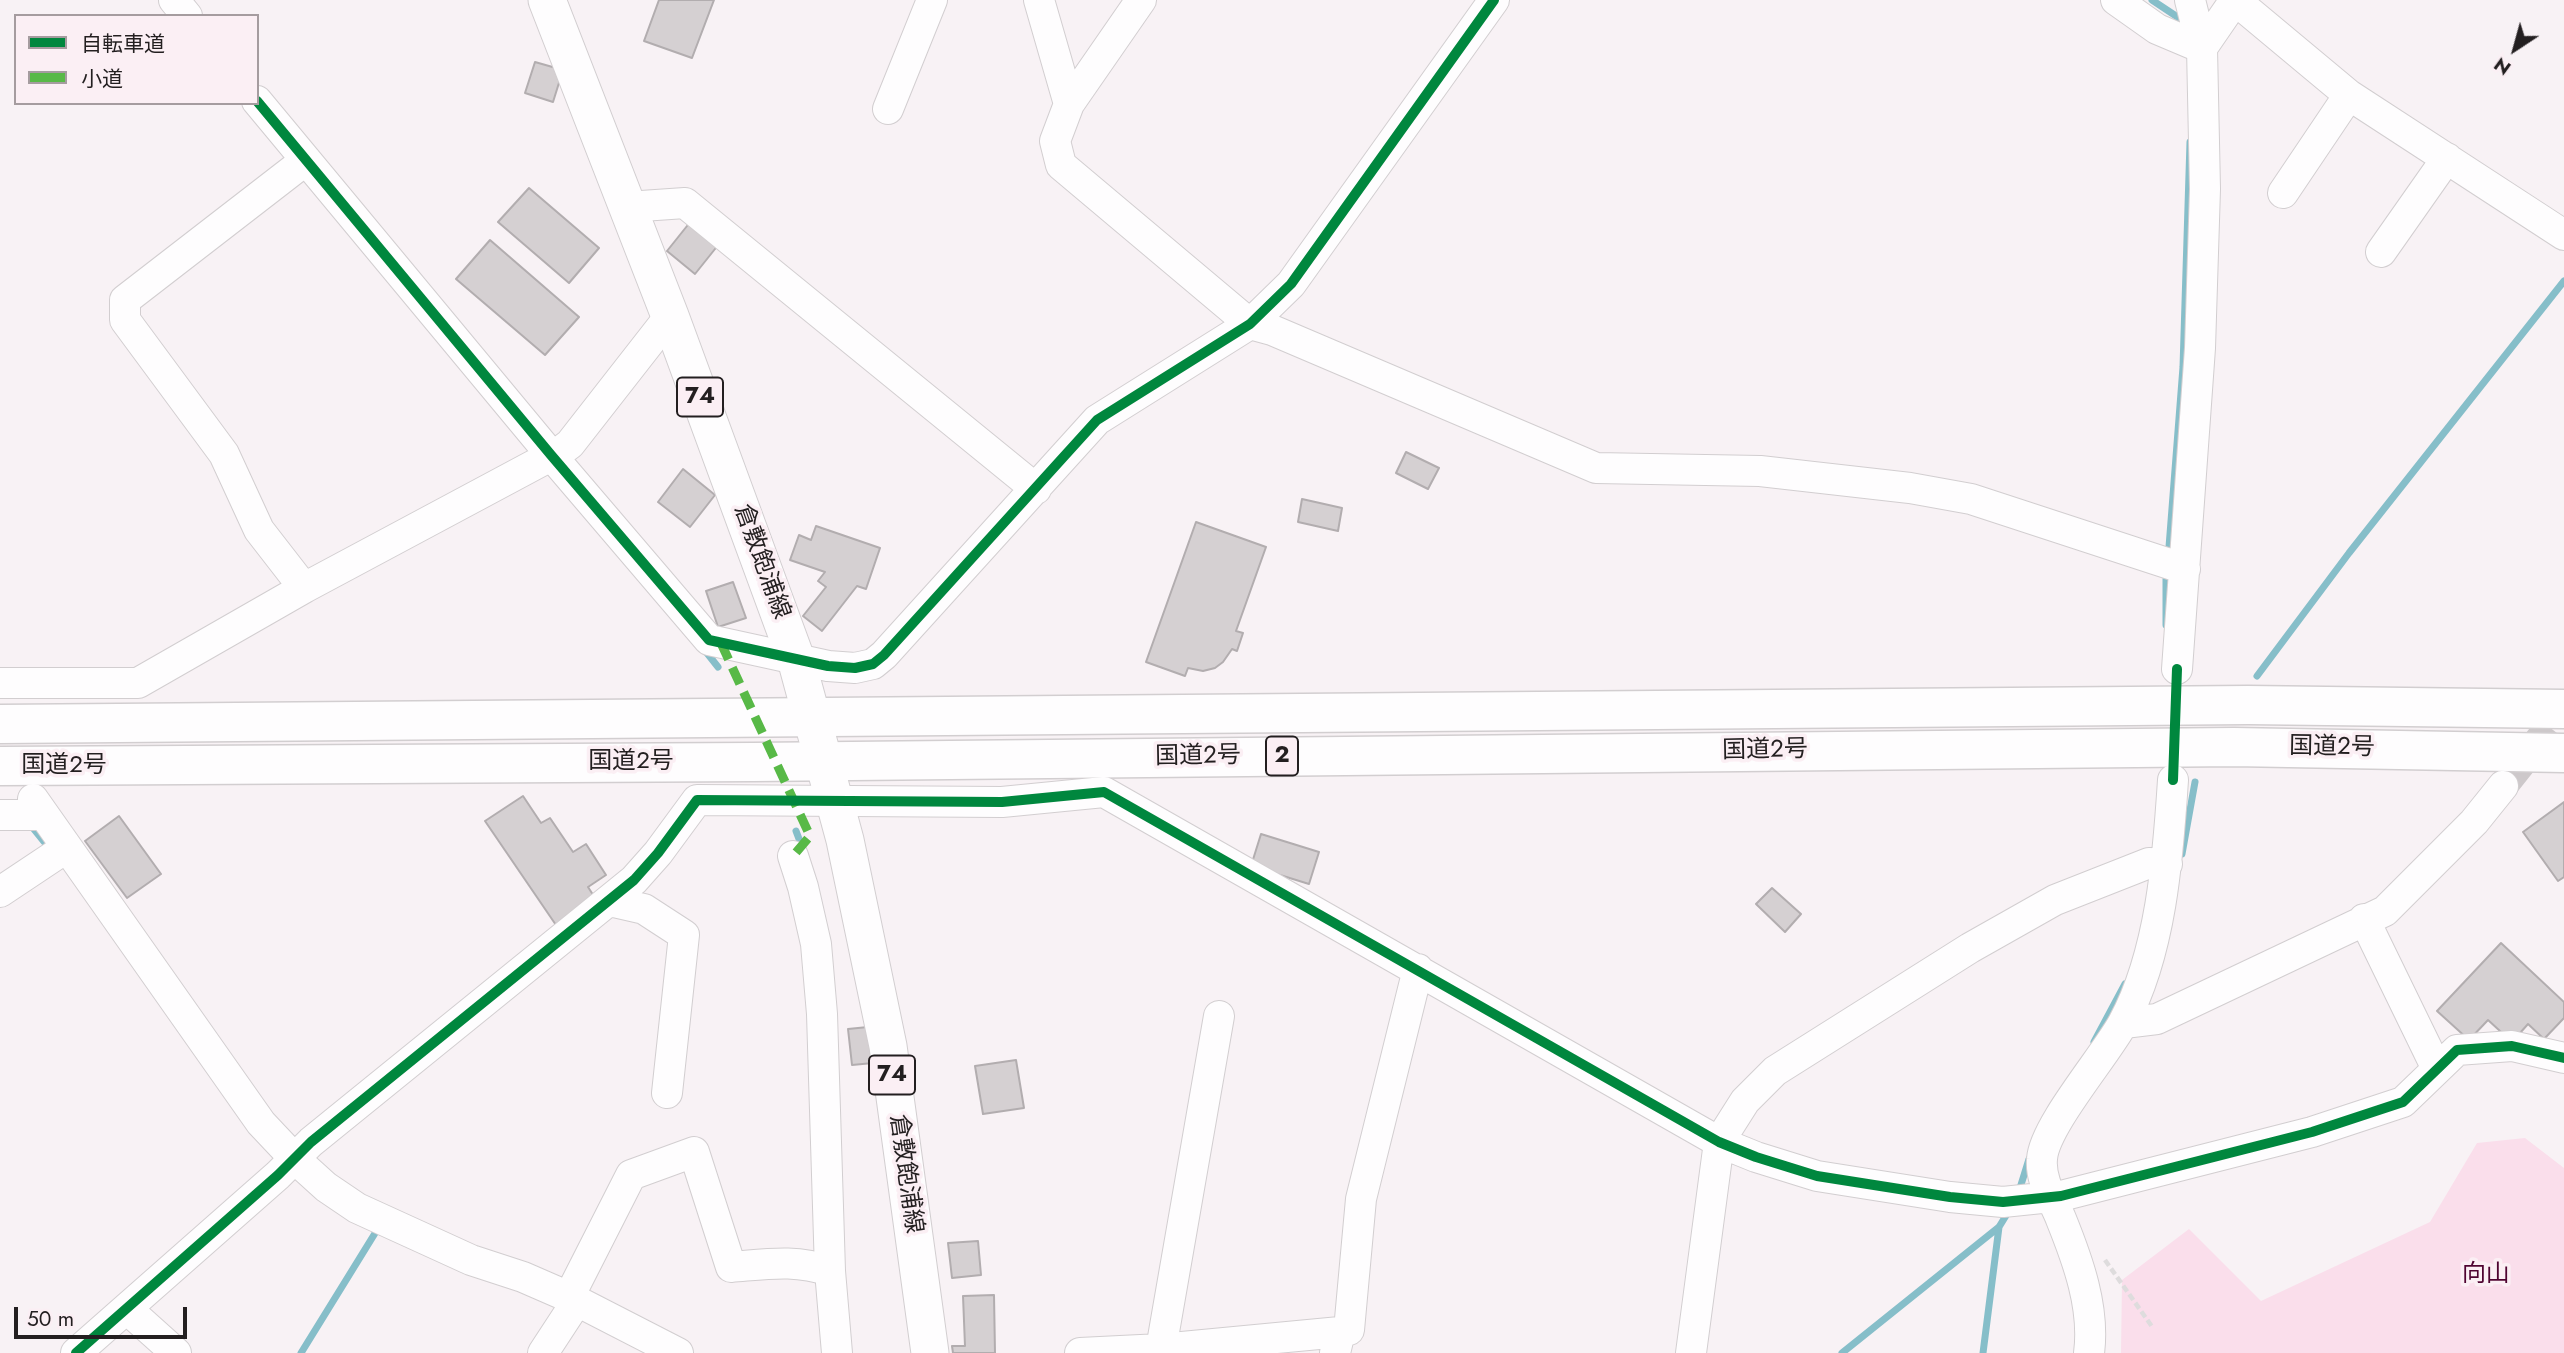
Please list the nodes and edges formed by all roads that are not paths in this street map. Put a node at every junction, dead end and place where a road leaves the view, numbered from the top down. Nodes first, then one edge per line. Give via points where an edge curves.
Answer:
1 (174, 0) edge
2 (547, 0) edge
3 (932, 0) edge
4 (1039, 0) edge
5 (1141, 0) edge
6 (1494, 0) edge
7 (2116, 0) edge
8 (2190, 0) edge
9 (2235, 0) edge
10 (185, 14) edge
11 (2202, 48) junction
12 (2349, 95) junction
13 (259, 104) edge
14 (1069, 104) junction
15 (888, 109) dead end
16 (2447, 158) junction
17 (299, 165) junction
18 (2283, 194) dead end
19 (627, 207) junction
20 (2564, 235) edge
21 (2381, 252) dead end
22 (670, 316) junction
23 (1250, 324) junction
24 (545, 458) junction
25 (1036, 489) junction
26 (2185, 569) junction
27 (304, 588) junction
28 (796, 659) junction
29 (2177, 669) dead end
30 (0, 683) edge
31 (2564, 709) edge
32 (812, 718) junction
33 (0, 724) edge
34 (2564, 753) edge
35 (824, 761) junction
36 (0, 766) edge
37 (2173, 780) dead end
38 (2503, 786) tunnel mouth
39 (834, 801) junction
40 (23, 812) edge
41 (58, 853) junction
42 (793, 856) dead end
43 (2167, 864) junction
44 (0, 891) edge
45 (609, 901) junction
46 (2364, 919) junction
47 (1418, 968) junction
48 (1219, 1016) dead end
49 (2124, 1023) junction
50 (2564, 1058) edge
51 (2437, 1069) junction
52 (667, 1093) dead end
53 (1719, 1142) junction
54 (294, 1158) junction
55 (2049, 1196) junction
56 (830, 1271) junction
57 (573, 1299) junction
58 (127, 1310) junction
59 (1338, 1342) edge
60 (1161, 1349) junction
61 (76, 1353) edge
62 (176, 1353) edge
63 (543, 1353) edge
64 (678, 1353) edge
65 (837, 1353) edge
66 (930, 1353) edge
67 (1080, 1353) edge
68 (1690, 1353) edge
69 (2089, 1353) edge

1 - 10 street
2 - 19 main road, 倉敷飽浦線 / 74
3 - 15 street
4 - 14 street
5 - 14 street
6 - 23 street via 1292,284
7 - 11 street via 2157,29
8 - 11 street
9 - 11 street
9 - 12 street
11 - 26 street via 2205,202
12 - 16 street
12 - 18 street
13 - 17 street
14 - 23 street via 1055,141 1061,166
16 - 20 street
16 - 21 street
17 - 24 street
17 - 27 street via 125,300 125,320 224,454 259,530
19 - 22 main road, 倉敷飽浦線 / 74
19 - 25 street via 685,203
22 - 24 street via 570,444
22 - 28 main road, 倉敷飽浦線 / 74
23 - 25 street via 1097,420
23 - 26 street via 1596,468 1760,471 1909,488 1971,499
24 - 27 street
24 - 28 street via 709,640
25 - 28 street via 873,664 855,668
26 - 29 street
27 - 30 street via 138,683
28 - 32 main road, 倉敷飽浦線 / 74
31 - 32 highway, 国道2号 / 2 via 2248,705
32 - 33 highway, 国道2号 / 2
32 - 35 main road, 倉敷飽浦線 / 74
34 - 35 highway, 国道2号 / 2 via 2234,747
35 - 36 highway, 国道2号 / 2
35 - 39 main road, 倉敷飽浦線 / 74
37 - 43 street
38 - 46 street via 2474,822 2385,911
39 - 45 street via 697,800 658,853
39 - 47 street via 1002,802 1104,792
39 - 66 main road, 倉敷飽浦線 / 74 via 888,1046
40 - 41 street
41 - 44 street
41 - 54 street via 261,1123
42 - 56 street via 816,944
43 - 49 street via 2146,966
43 - 53 street via 2149,863 2055,900 1970,948 1775,1071 1745,1101
45 - 52 street via 644,909 684,935
45 - 54 street
46 - 49 street via 2157,1019
46 - 51 street
47 - 53 street
47 - 59 street via 1361,1199 1349,1330
48 - 60 street
49 - 55 street via 2051,1132 2041,1161
50 - 51 street via 2512,1046 2457,1050
51 - 55 street via 2403,1102 2312,1132
53 - 55 street via 1831,1178 2003,1202
53 - 68 street
54 - 57 street via 357,1208 471,1260
54 - 58 street
55 - 69 street via 2061,1218 2089,1306
56 - 57 street via 794,1262 731,1268 694,1152 631,1175
56 - 65 street
57 - 63 street
57 - 64 street
58 - 61 street
58 - 62 street
59 - 60 street
60 - 67 street

